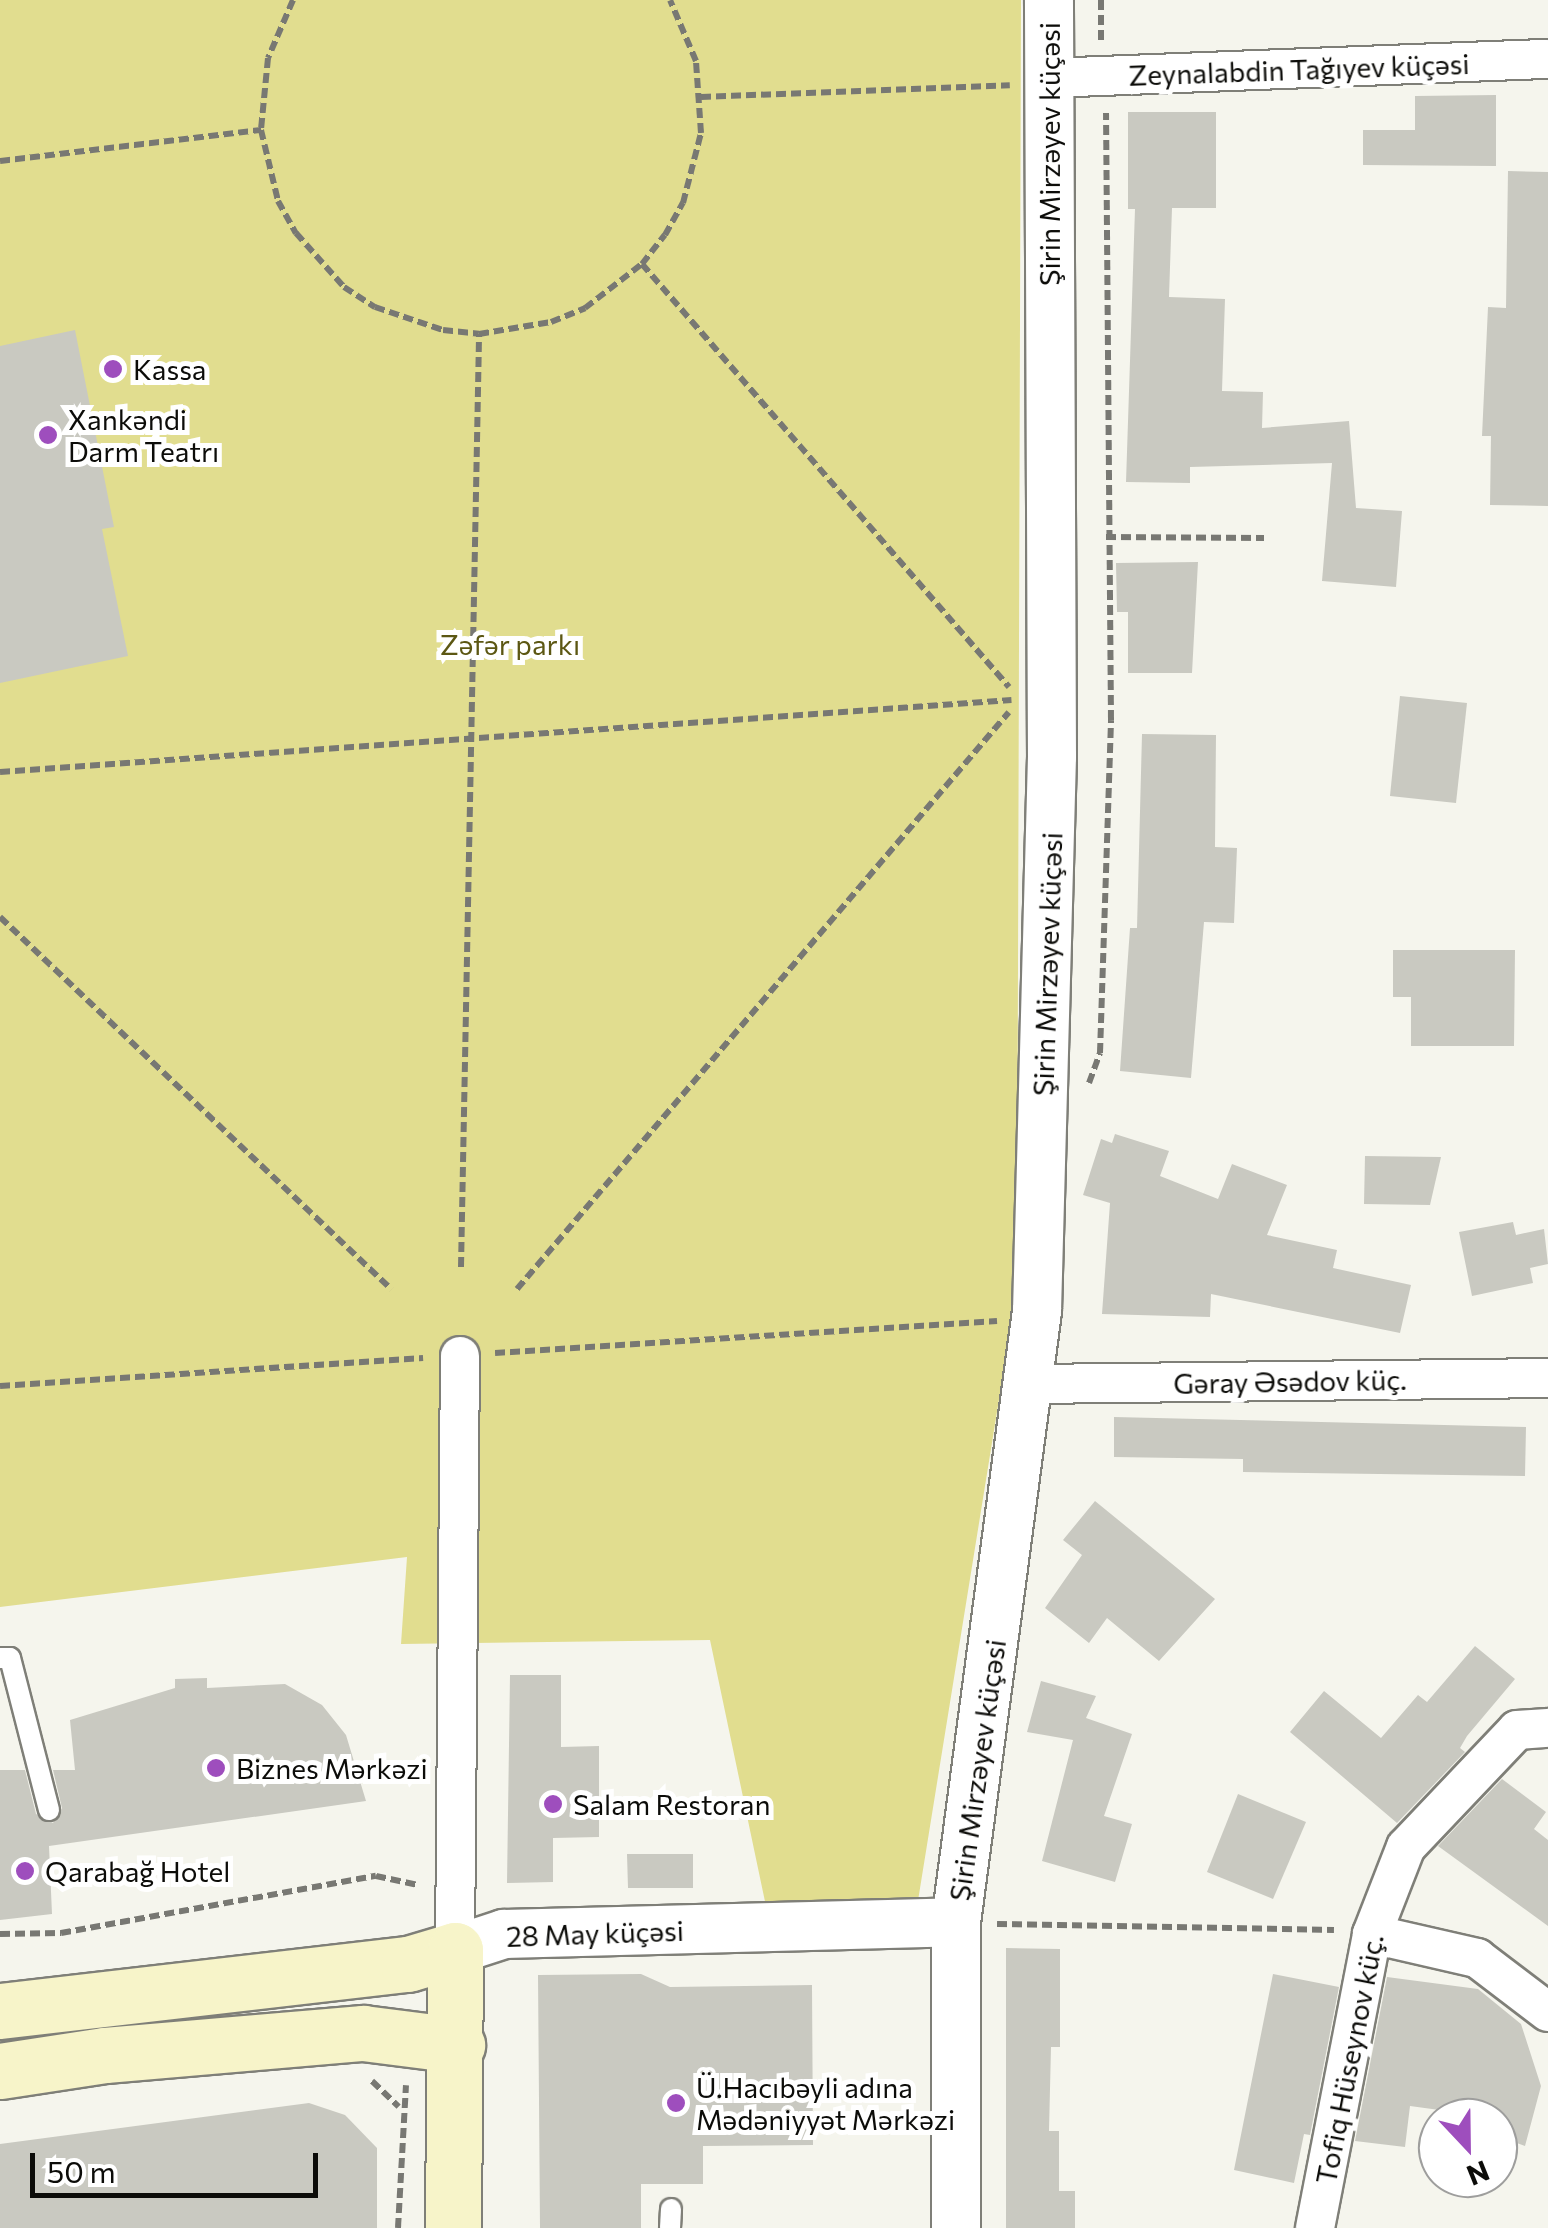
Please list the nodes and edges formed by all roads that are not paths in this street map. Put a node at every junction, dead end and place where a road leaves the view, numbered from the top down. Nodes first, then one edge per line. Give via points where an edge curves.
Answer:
1 (1049, 0) edge
2 (1548, 59) edge
3 (1036, 81) junction
4 (460, 1356) road end
5 (1543, 1380) edge
6 (1031, 1384) junction
7 (0, 1658) edge
8 (1548, 1728) edge
9 (49, 1810) dead end
10 (956, 1922) junction
11 (1372, 1934) junction
12 (455, 1950) junction
13 (0, 2011) edge
14 (1548, 2012) edge
15 (457, 2045) junction
16 (0, 2071) edge
17 (453, 2228) edge
18 (956, 2228) edge
19 (1316, 2228) edge

1 - 3 street, Şirin Mirzəyev küçəsi
2 - 3 street, Zeynalabdin Tağıyev küçəsi
3 - 6 street, Şirin Mirzəyev küçəsi via 1052,756
4 - 12 street
5 - 6 street, Gəray Əsədov küç.
6 - 10 street, Şirin Mirzəyev küçəsi
7 - 9 lane via 10,1658
8 - 11 street, Tofiq Hüseynov küç. via 1517,1730 1406,1847
10 - 12 street, 28 May küçəsi via 504,1934
10 - 18 street, Şirin Mirzəyev küçəsi
11 - 14 street via 1477,1958
11 - 19 street, Tofiq Hüseynov küç.
12 - 13 main road, 28 May küçəsi via 408,1964
12 - 15 main road
15 - 16 main road via 363,2034 105,2055
15 - 17 main road

